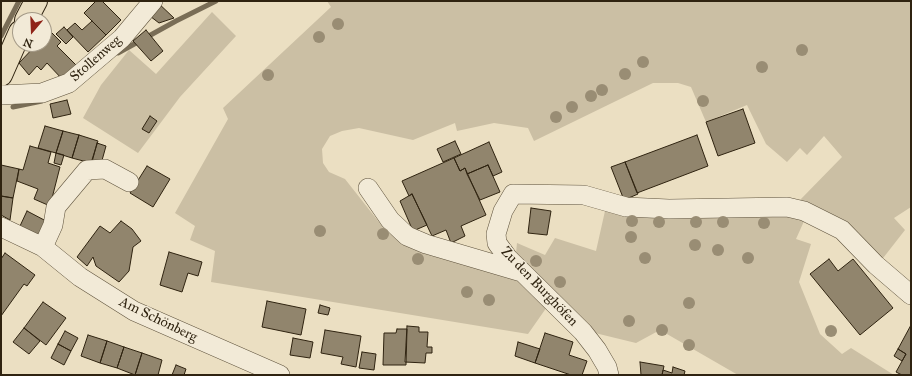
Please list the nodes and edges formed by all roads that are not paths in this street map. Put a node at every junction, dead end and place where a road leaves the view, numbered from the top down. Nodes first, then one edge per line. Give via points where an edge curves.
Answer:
1 (36, 1) edge
2 (153, 1) edge
3 (30, 12) edge
4 (12, 50) edge
5 (1, 75) edge
6 (1, 95) edge
7 (129, 182) dead end
8 (368, 188) dead end
9 (1, 227) edge
10 (43, 247) junction
11 (524, 272) junction
12 (911, 295) edge
13 (280, 375) edge
14 (609, 375) edge

1 - 3 main road
2 - 6 street, Stollenweg via 122,38 69,83 42,93
4 - 5 main road
7 - 10 street via 105,169 87,170 56,207 53,225
8 - 11 street via 390,220 407,236 434,247
9 - 10 street, Am Schönberg
10 - 13 street, Am Schönberg via 80,277 134,311
11 - 12 street, Zu den Burghöfen via 508,258 497,243 496,234 503,211 513,194 584,195 626,207 787,208 804,211 842,230 876,265
11 - 14 street, Zu den Burghöfen via 583,332 597,350

